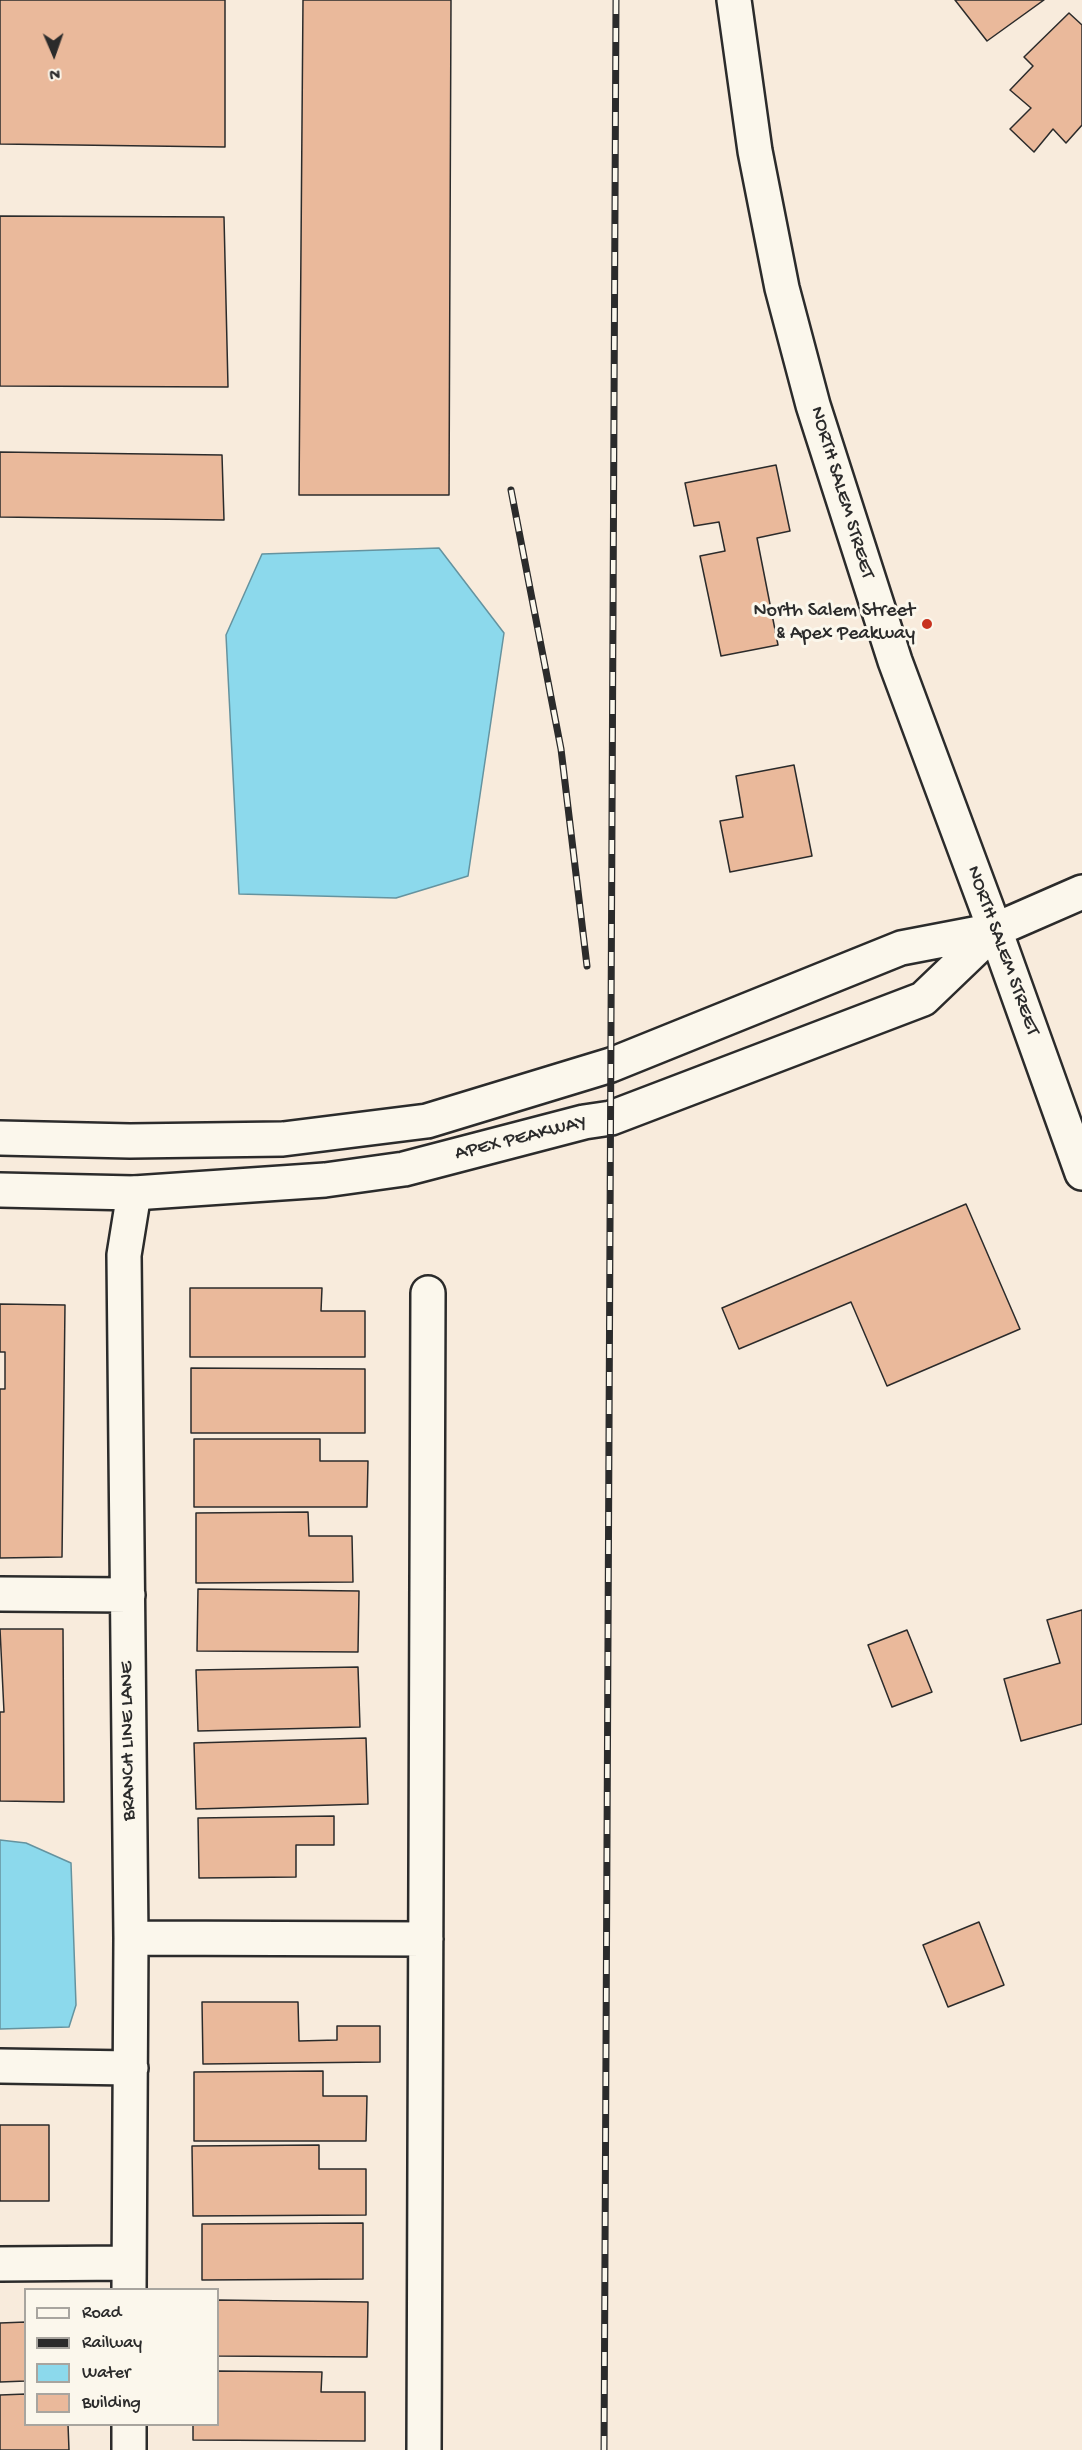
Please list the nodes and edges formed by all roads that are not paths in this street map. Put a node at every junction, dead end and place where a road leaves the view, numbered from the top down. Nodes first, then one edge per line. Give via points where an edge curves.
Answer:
1 (734, 0) edge
2 (1082, 892) edge
3 (995, 930) junction
4 (0, 1138) edge
5 (1082, 1173) edge
6 (0, 1190) edge
7 (134, 1193) junction
8 (428, 1293) dead end
9 (0, 1594) edge
10 (128, 1594) junction
11 (131, 1938) junction
12 (426, 1940) junction
13 (0, 2066) edge
14 (131, 2068) junction
15 (0, 2264) edge
16 (129, 2276) edge
17 (129, 2426) edge
18 (129, 2450) edge
19 (424, 2450) edge

1 - 3 main road, NORTH SALEM STREET via 755,151 782,288 813,405 895,662
2 - 3 main road, APEX PEAKWAY
3 - 4 main road, APEX PEAKWAY via 901,948 611,1065 427,1121 283,1139
3 - 5 main road, NORTH SALEM STREET
3 - 7 main road, APEX PEAKWAY via 923,999 611,1118 404,1169 325,1180
6 - 7 main road, APEX PEAKWAY
7 - 10 main road, BRANCH LINE LANE via 124,1245
8 - 12 main road
9 - 10 main road
10 - 11 main road, BRANCH LINE LANE
11 - 12 main road
11 - 14 main road, BRANCH LINE LANE
12 - 19 main road
13 - 14 main road
14 - 16 main road, BRANCH LINE LANE
15 - 16 main road
17 - 18 main road

